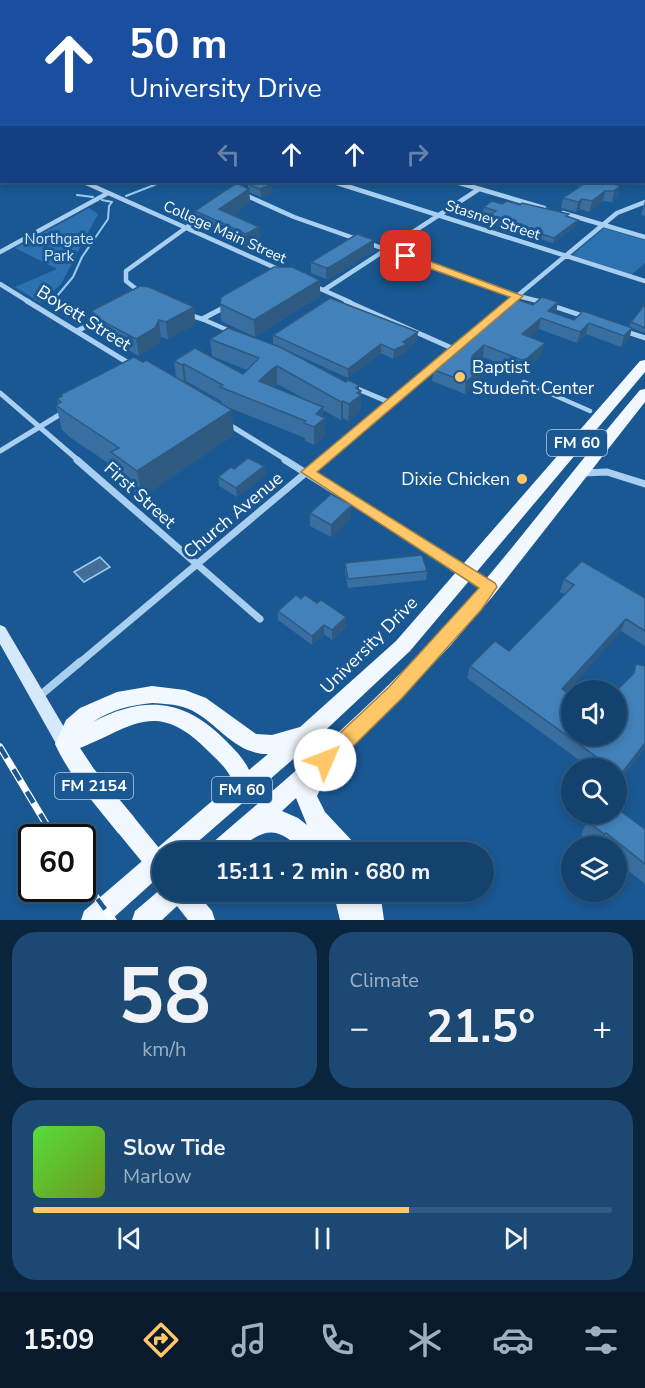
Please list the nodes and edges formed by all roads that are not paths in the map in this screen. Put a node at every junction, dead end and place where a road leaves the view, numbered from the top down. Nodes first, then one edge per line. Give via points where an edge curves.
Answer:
1 (86, 183) edge
2 (337, 183) edge
3 (459, 183) edge
4 (246, 188) edge
5 (479, 189) junction
6 (108, 193) junction
7 (645, 202) edge
8 (210, 211) edge
9 (438, 216) junction
10 (603, 225) junction
11 (186, 228) junction
12 (645, 237) edge
13 (386, 249) junction
14 (0, 252) edge
15 (565, 255) junction
16 (276, 278) edge
17 (304, 281) edge
18 (645, 281) edge
19 (0, 285) edge
20 (324, 290) junction
21 (518, 296) junction
22 (140, 298) edge
23 (231, 304) edge
24 (502, 308) edge
25 (111, 313) edge
26 (184, 313) edge
27 (202, 319) junction
28 (593, 320) edge
29 (614, 327) edge
30 (477, 329) edge
31 (77, 331) junction
32 (233, 333) edge
33 (645, 338) edge
34 (454, 349) junction
35 (645, 364) edge
36 (138, 369) edge
37 (524, 382) dead end
38 (347, 385) edge
39 (0, 393) edge
40 (645, 393) edge
41 (391, 404) junction
42 (70, 409) edge
43 (590, 411) dead end
44 (218, 418) edge
45 (40, 426) junction
46 (0, 451) edge
47 (308, 472) junction
48 (579, 473) junction
49 (645, 484) edge
50 (196, 565) junction
51 (466, 573) junction
52 (489, 587) junction
53 (260, 619) dead end
54 (0, 631) edge
55 (37, 698) junction
56 (307, 734) junction
57 (65, 744) junction
58 (325, 760) junction
59 (245, 788) junction
60 (245, 829) junction
61 (181, 842) edge
62 (230, 842) edge
63 (308, 842) edge
64 (338, 842) edge
65 (152, 857) edge
66 (152, 867) edge
67 (165, 902) edge
68 (187, 902) edge
69 (354, 902) edge
70 (368, 902) edge
71 (367, 919) edge
72 (93, 920) edge
73 (144, 920) edge
74 (203, 920) edge

1 - 6 street, College Main Street
2 - 9 street, Stasney Street
3 - 5 street
4 - 13 street via 237,192
5 - 9 street
5 - 10 street
6 - 11 street, College Main Street
6 - 14 street
7 - 10 street via 620,211
8 - 11 street
9 - 13 street
9 - 15 street, Stasney Street
10 - 12 street
10 - 15 street
11 - 16 street, College Main Street via 285,272
11 - 22 street via 126,271 126,281 145,295
13 - 20 street
13 - 21 street
15 - 18 street, Stasney Street
15 - 21 street
17 - 20 street, College Main Street
19 - 31 street, Boyett Street
20 - 34 street, College Main Street
21 - 24 street
21 - 28 street
23 - 27 street
25 - 31 street
26 - 27 street
27 - 32 street
29 - 33 street
30 - 34 street, Church Avenue
31 - 36 street, Boyett Street
34 - 41 street, Church Avenue
35 - 51 main road, University Drive / FM 60
37 - 43 street
38 - 41 street
39 - 45 street, First Street
40 - 48 main road, FM 60
41 - 47 street, Church Avenue
42 - 45 street
44 - 47 street
45 - 46 street
45 - 50 street, First Street
47 - 50 street, Church Avenue
47 - 51 street
48 - 49 street via 607,472
48 - 52 main road, FM 60
50 - 53 street, First Street
50 - 55 street, Church Avenue
51 - 52 street
51 - 56 main road, University Drive / FM 60 via 404,646
52 - 58 main road, FM 60 via 396,693
54 - 55 main road
55 - 57 main road
56 - 57 main road via 262,745 239,735 197,703 148,694 119,701 73,725
56 - 59 main road, FM 60
57 - 59 main road via 132,715 170,714 206,735 238,768
57 - 65 main road, FM 2154, bridge
58 - 60 main road, FM 60
58 - 64 main road via 306,795 310,810
59 - 61 main road, FM 60
60 - 62 main road, FM 60
60 - 63 main road via 268,819 278,820
66 - 72 main road
67 - 73 main road
68 - 74 main road
69 - 71 main road
70 - 71 main road

